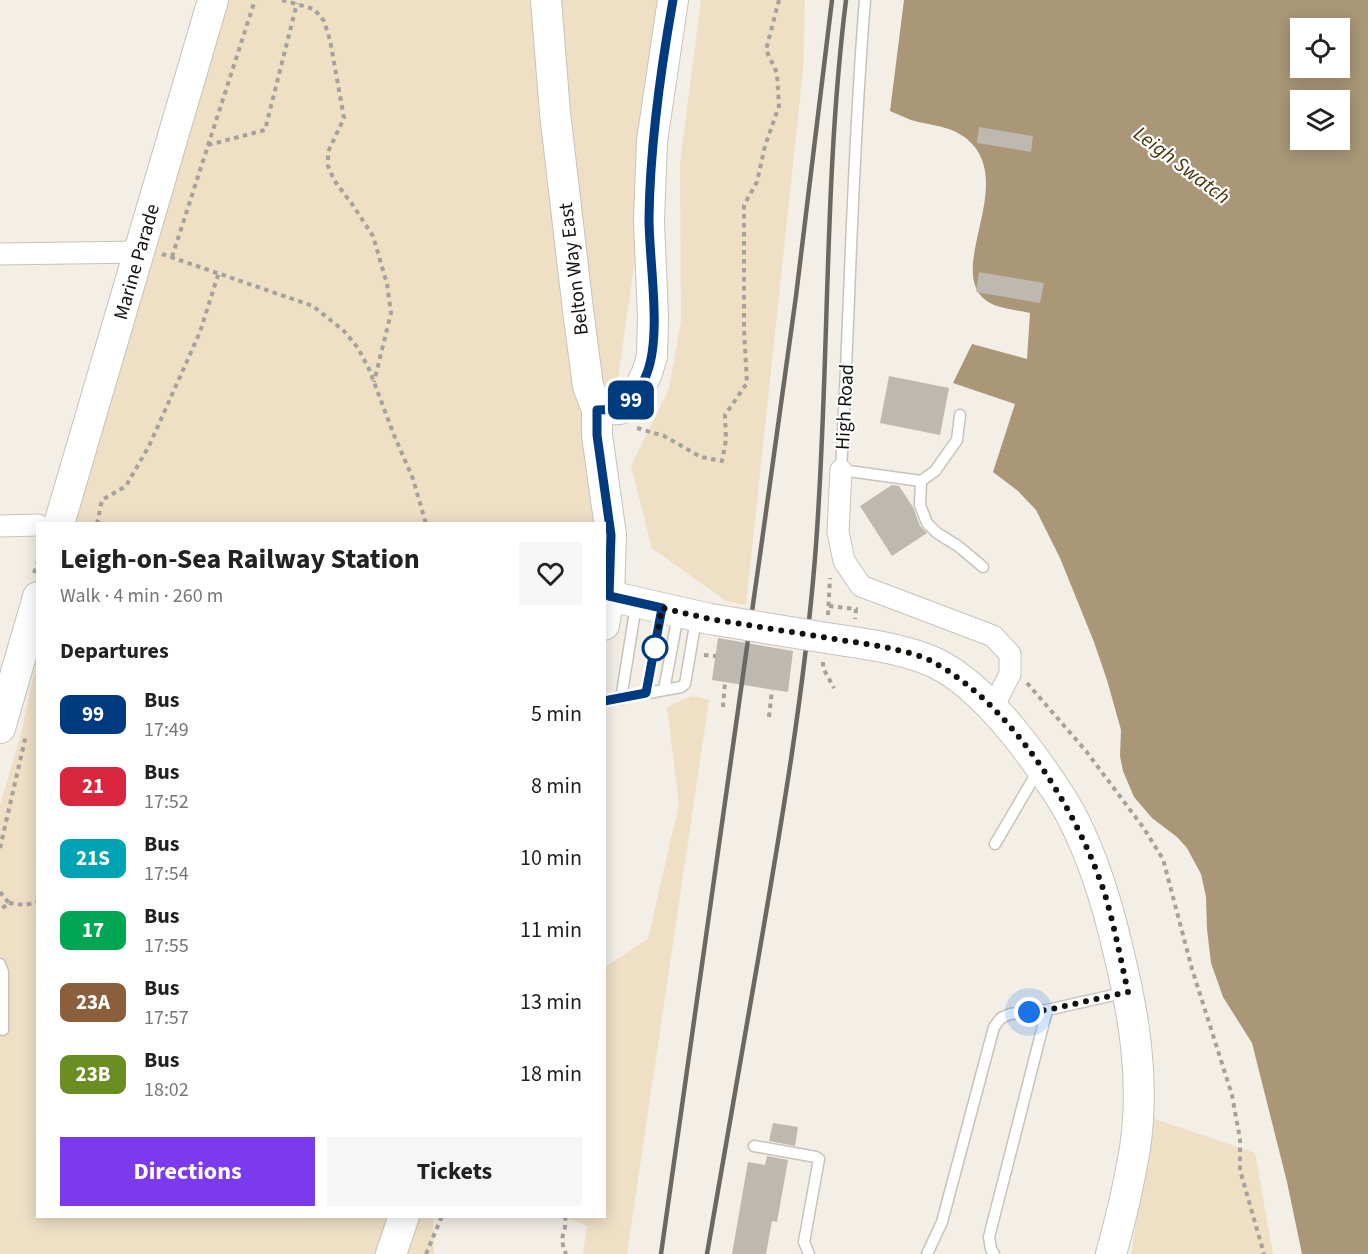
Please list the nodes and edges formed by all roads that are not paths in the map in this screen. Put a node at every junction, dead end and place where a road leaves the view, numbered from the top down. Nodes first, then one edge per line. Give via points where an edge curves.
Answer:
1 (213, 0) edge
2 (546, 0) edge
3 (674, 0) edge
4 (865, 0) edge
5 (141, 252) junction
6 (0, 254) edge
7 (597, 410) junction
8 (960, 415) dead end
9 (841, 470) junction
10 (921, 481) junction
11 (60, 522) edge
12 (36, 525) edge
13 (0, 526) edge
14 (983, 567) dead end
15 (36, 608) edge
16 (657, 611) edge
17 (664, 690) junction
18 (646, 693) junction
19 (621, 699) junction
20 (606, 700) edge
21 (993, 707) junction
22 (13, 729) edge
23 (1041, 766) junction
24 (995, 844) dead end
25 (0, 964) edge
26 (1128, 992) junction
27 (1047, 1010) junction
28 (3, 1030) dead end
29 (754, 1146) dead end
30 (403, 1218) edge
31 (928, 1253) edge
32 (391, 1254) edge
33 (809, 1254) edge
34 (941, 1254) edge
35 (994, 1254) edge
36 (1111, 1254) edge

1 - 5 street, Marine Parade
2 - 7 street, Belton Way East via 578,310 588,386
3 - 7 street via 652,141 652,356 647,373 628,404 620,409
4 - 9 lane, High Road via 854,156
5 - 6 street
5 - 11 street, Marine Parade
7 - 16 street, Belton Way East via 611,535
8 - 10 lane via 957,440 935,471
9 - 10 lane
9 - 21 street, High Road via 838,532 844,561 861,586 993,636 1010,654 1010,674
10 - 14 lane via 920,505 927,523
12 - 13 street
15 - 22 street
16 - 17 lane
16 - 17 lane via 685,684
16 - 18 lane
16 - 19 lane
16 - 21 street, bridge via 885,647 932,661
17 - 18 lane
18 - 19 lane
19 - 20 lane
21 - 23 street
23 - 24 lane
23 - 26 street via 1070,812 1106,898
25 - 28 lane
26 - 27 lane
26 - 36 street via 1138,1059 1138,1105 1135,1147
27 - 31 lane via 1010,1014 1000,1018 994,1027 942,1222
27 - 35 lane via 989,1238
29 - 33 lane via 819,1159 804,1242
30 - 32 street
31 - 34 lane

